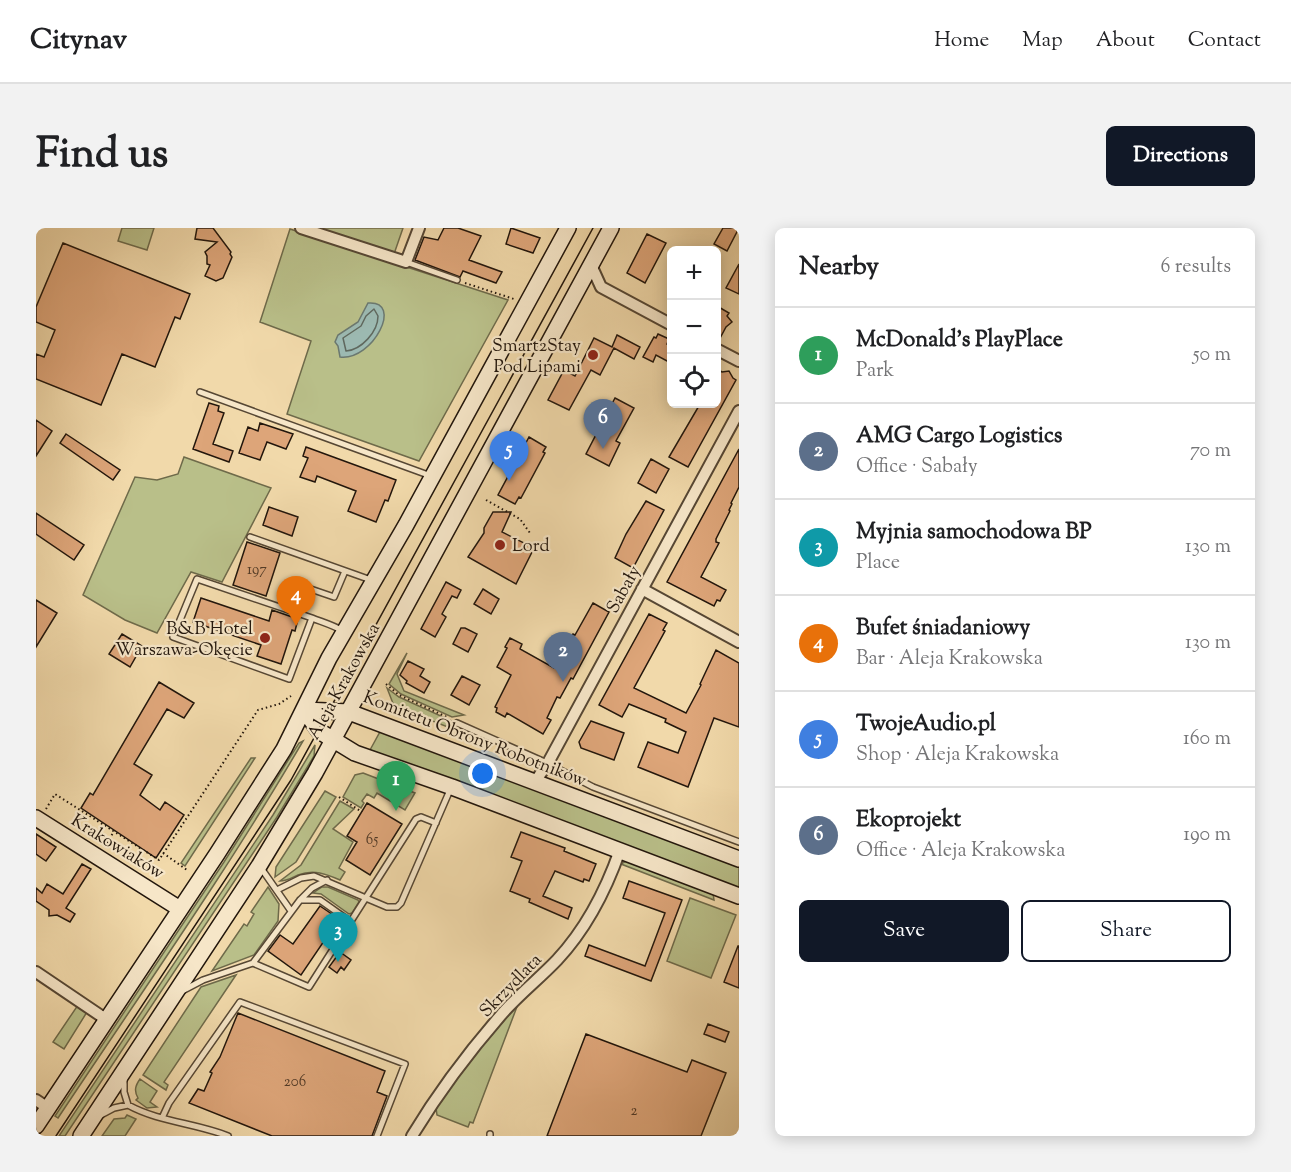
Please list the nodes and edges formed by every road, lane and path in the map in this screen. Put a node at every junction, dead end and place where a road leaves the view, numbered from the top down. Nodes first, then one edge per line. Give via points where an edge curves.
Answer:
1 (301, 228) edge
2 (419, 228) edge
3 (568, 228) edge
4 (611, 228) edge
5 (406, 262) junction
6 (591, 265) junction
7 (457, 280) joint
8 (601, 287) junction
9 (578, 289) junction
10 (514, 299) dead end
11 (667, 322) edge
12 (721, 351) edge
13 (739, 361) edge
14 (200, 392) dead end
15 (739, 411) edge
16 (432, 477) junction
17 (486, 500) dead end
18 (530, 533) dead end
19 (250, 537) dead end
20 (345, 571) junction
21 (372, 581) junction
22 (293, 583) dead end
23 (642, 589) junction
24 (312, 618) junction
25 (344, 631) junction
26 (739, 642) edge
27 (386, 684) dead end
28 (291, 696) dead end
29 (304, 710) junction
30 (349, 712) junction
31 (457, 723) joint
32 (333, 741) junction
33 (547, 763) junction
34 (535, 782) junction
35 (452, 787) junction
36 (339, 797) dead end
37 (362, 812) dead end
38 (39, 816) edge
39 (436, 823) junction
40 (114, 831) junction
41 (739, 842) edge
42 (620, 850) junction
43 (102, 851) dead end
44 (164, 853) junction
45 (739, 859) edge
46 (259, 866) junction
47 (187, 870) dead end
48 (327, 880) junction
49 (277, 890) junction
50 (739, 896) edge
51 (366, 897) junction
52 (300, 900) junction
53 (180, 909) junction
54 (291, 911) junction
55 (351, 922) junction
56 (253, 963) junction
57 (36, 972) edge
58 (174, 995) junction
59 (107, 1020) junction
60 (124, 1070) junction
61 (42, 1104) edge
62 (128, 1105) junction
63 (162, 1118) junction
64 (91, 1120) junction
65 (36, 1126) edge
66 (81, 1136) edge
67 (228, 1136) edge
68 (377, 1136) edge
69 (412, 1136) edge

1 - 5 street
2 - 5 street
3 - 16 main road, Aleja Krakowska
4 - 6 main road, Aleja Krakowska
5 - 7 lane
6 - 8 street
6 - 9 main road, Aleja Krakowska
7 - 10 path
8 - 9 street
8 - 11 street
9 - 30 main road, Aleja Krakowska
12 - 13 street
14 - 16 lane
15 - 23 street, Sabały
16 - 21 main road, Aleja Krakowska
17 - 18 path via 520,519
19 - 20 lane
20 - 21 lane
20 - 22 lane via 334,597
21 - 25 main road, Aleja Krakowska
23 - 26 street
23 - 33 street, Sabały
24 - 24 lane via 289,679 173,637 197,579
24 - 25 lane
25 - 29 main road, Aleja Krakowska
27 - 31 path via 399,695
28 - 44 path via 258,710
29 - 30 main road, Komitetu Obrony Robotników
29 - 32 main road via 314,726
29 - 53 main road, Aleja Krakowska via 284,749
30 - 32 main road, Aleja Krakowska
30 - 34 main road, Komitetu Obrony Robotników
31 - 33 lane
32 - 35 main road via 355,753
32 - 46 main road, Aleja Krakowska
33 - 34 street, Sabały
33 - 41 lane via 593,787
34 - 45 main road, Komitetu Obrony Robotników
35 - 39 lane
35 - 42 main road
36 - 37 path
38 - 40 path via 55,794
38 - 53 main road, Krakowiaków
39 - 51 lane via 416,819
39 - 51 lane via 400,905 389,908
40 - 43 path
40 - 44 path via 159,860
42 - 50 main road
42 - 69 street, Skrzydlata via 600,901 574,939 502,1014 444,1085
44 - 47 path
46 - 49 lane
46 - 58 main road, Aleja Krakowska
48 - 49 lane via 306,877
48 - 51 lane
48 - 52 lane
49 - 54 lane
51 - 55 lane
52 - 54 lane
52 - 55 lane via 320,900
53 - 59 main road, Aleja Krakowska
54 - 56 lane
55 - 56 lane via 309,987
56 - 58 lane via 203,980
57 - 59 street
58 - 60 main road, Aleja Krakowska
59 - 61 main road, Aleja Krakowska
60 - 62 lane
60 - 64 main road, Aleja Krakowska
61 - 65 main road, Aleja Krakowska
62 - 63 lane
62 - 64 lane
63 - 67 lane
63 - 68 lane via 240,1002 405,1064
64 - 66 main road, Aleja Krakowska

